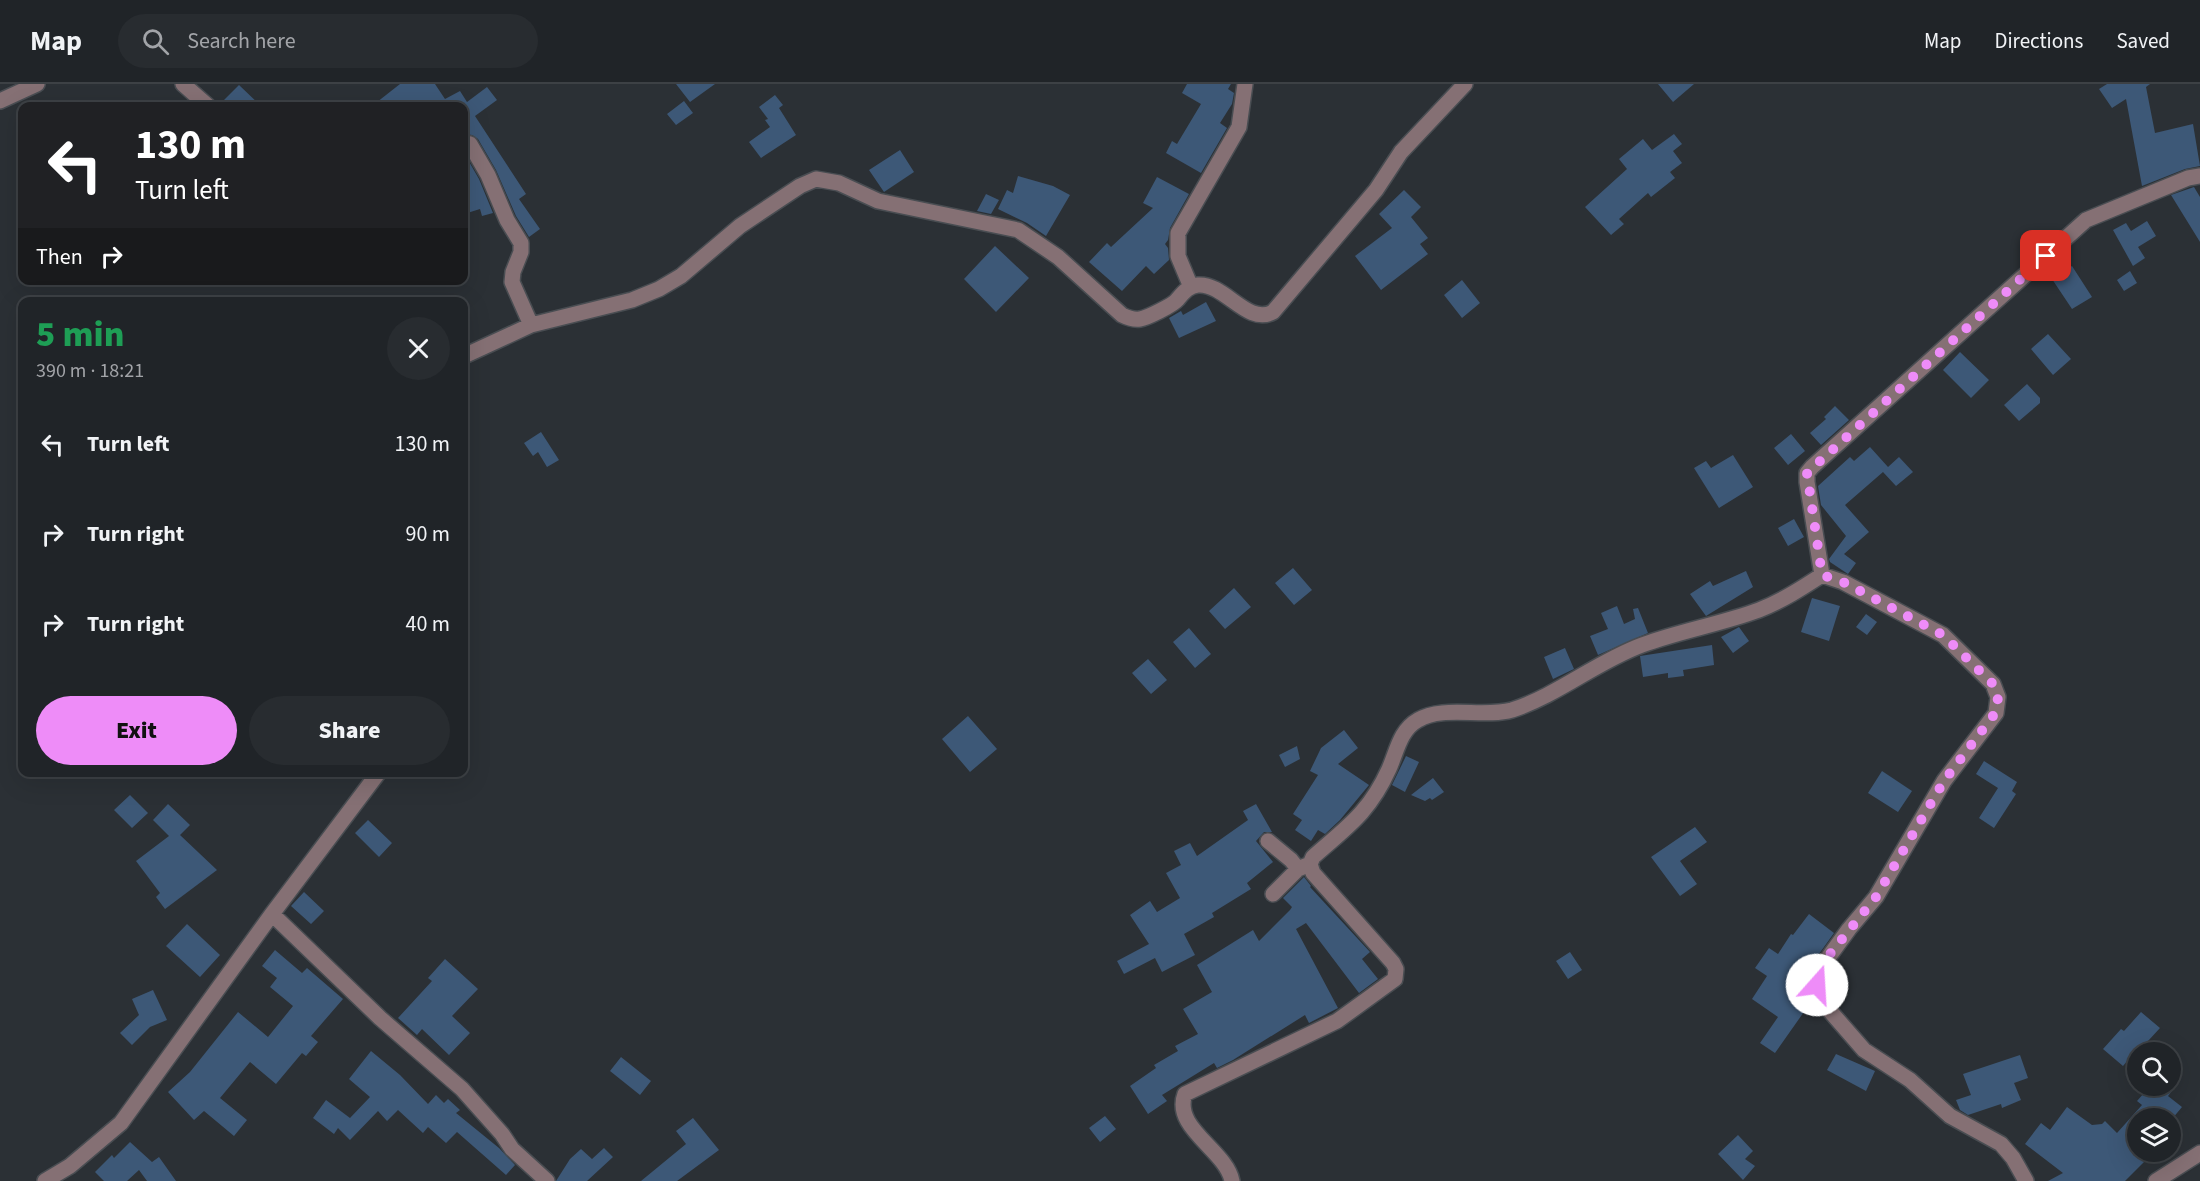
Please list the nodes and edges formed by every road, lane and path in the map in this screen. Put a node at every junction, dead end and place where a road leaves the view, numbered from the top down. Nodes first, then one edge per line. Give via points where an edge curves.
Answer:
1 (37, 84) edge
2 (183, 84) edge
3 (1245, 84) edge
4 (1466, 84) edge
5 (0, 101) edge
6 (203, 102) edge
7 (468, 144) edge
8 (2200, 176) edge
9 (1191, 287) junction
10 (531, 324) junction
11 (468, 354) edge
12 (1822, 575) junction
13 (375, 777) edge
14 (1268, 841) dead end
15 (1304, 866) junction
16 (1273, 894) dead end
17 (272, 914) junction
18 (2200, 1153) edge
19 (45, 1181) edge
20 (547, 1181) edge
21 (1232, 1181) edge
22 (2026, 1181) edge
23 (2156, 1181) edge

1 - 5 street
2 - 6 street
3 - 9 street via 1239,127 1178,233 1178,256
4 - 9 street via 1401,152 1376,190 1273,312 1258,315 1205,285
7 - 10 street via 488,175 521,243 512,282
8 - 12 street via 2086,220 1812,467 1807,482
9 - 10 street via 1176,302 1148,316 1130,318 1058,257 1018,230 878,201 831,180 816,179 740,226 681,276 659,289 632,300
10 - 11 street
12 - 15 street via 1759,610 1640,646 1532,703 1508,711 1431,714 1419,719 1402,734 1368,806
12 - 22 street via 1843,582 1943,635 1993,684 1998,697 1996,712 1944,781 1876,897 1817,973 1823,1003 1864,1050 1910,1080 1950,1116 2001,1144
13 - 17 street
14 - 15 street
15 - 16 street
15 - 21 street via 1394,963 1395,979 1337,1021 1185,1094 1183,1111 1187,1121 1227,1167
17 - 19 street via 121,1123 70,1166
17 - 20 street via 380,1018 462,1089 512,1149
18 - 23 street

